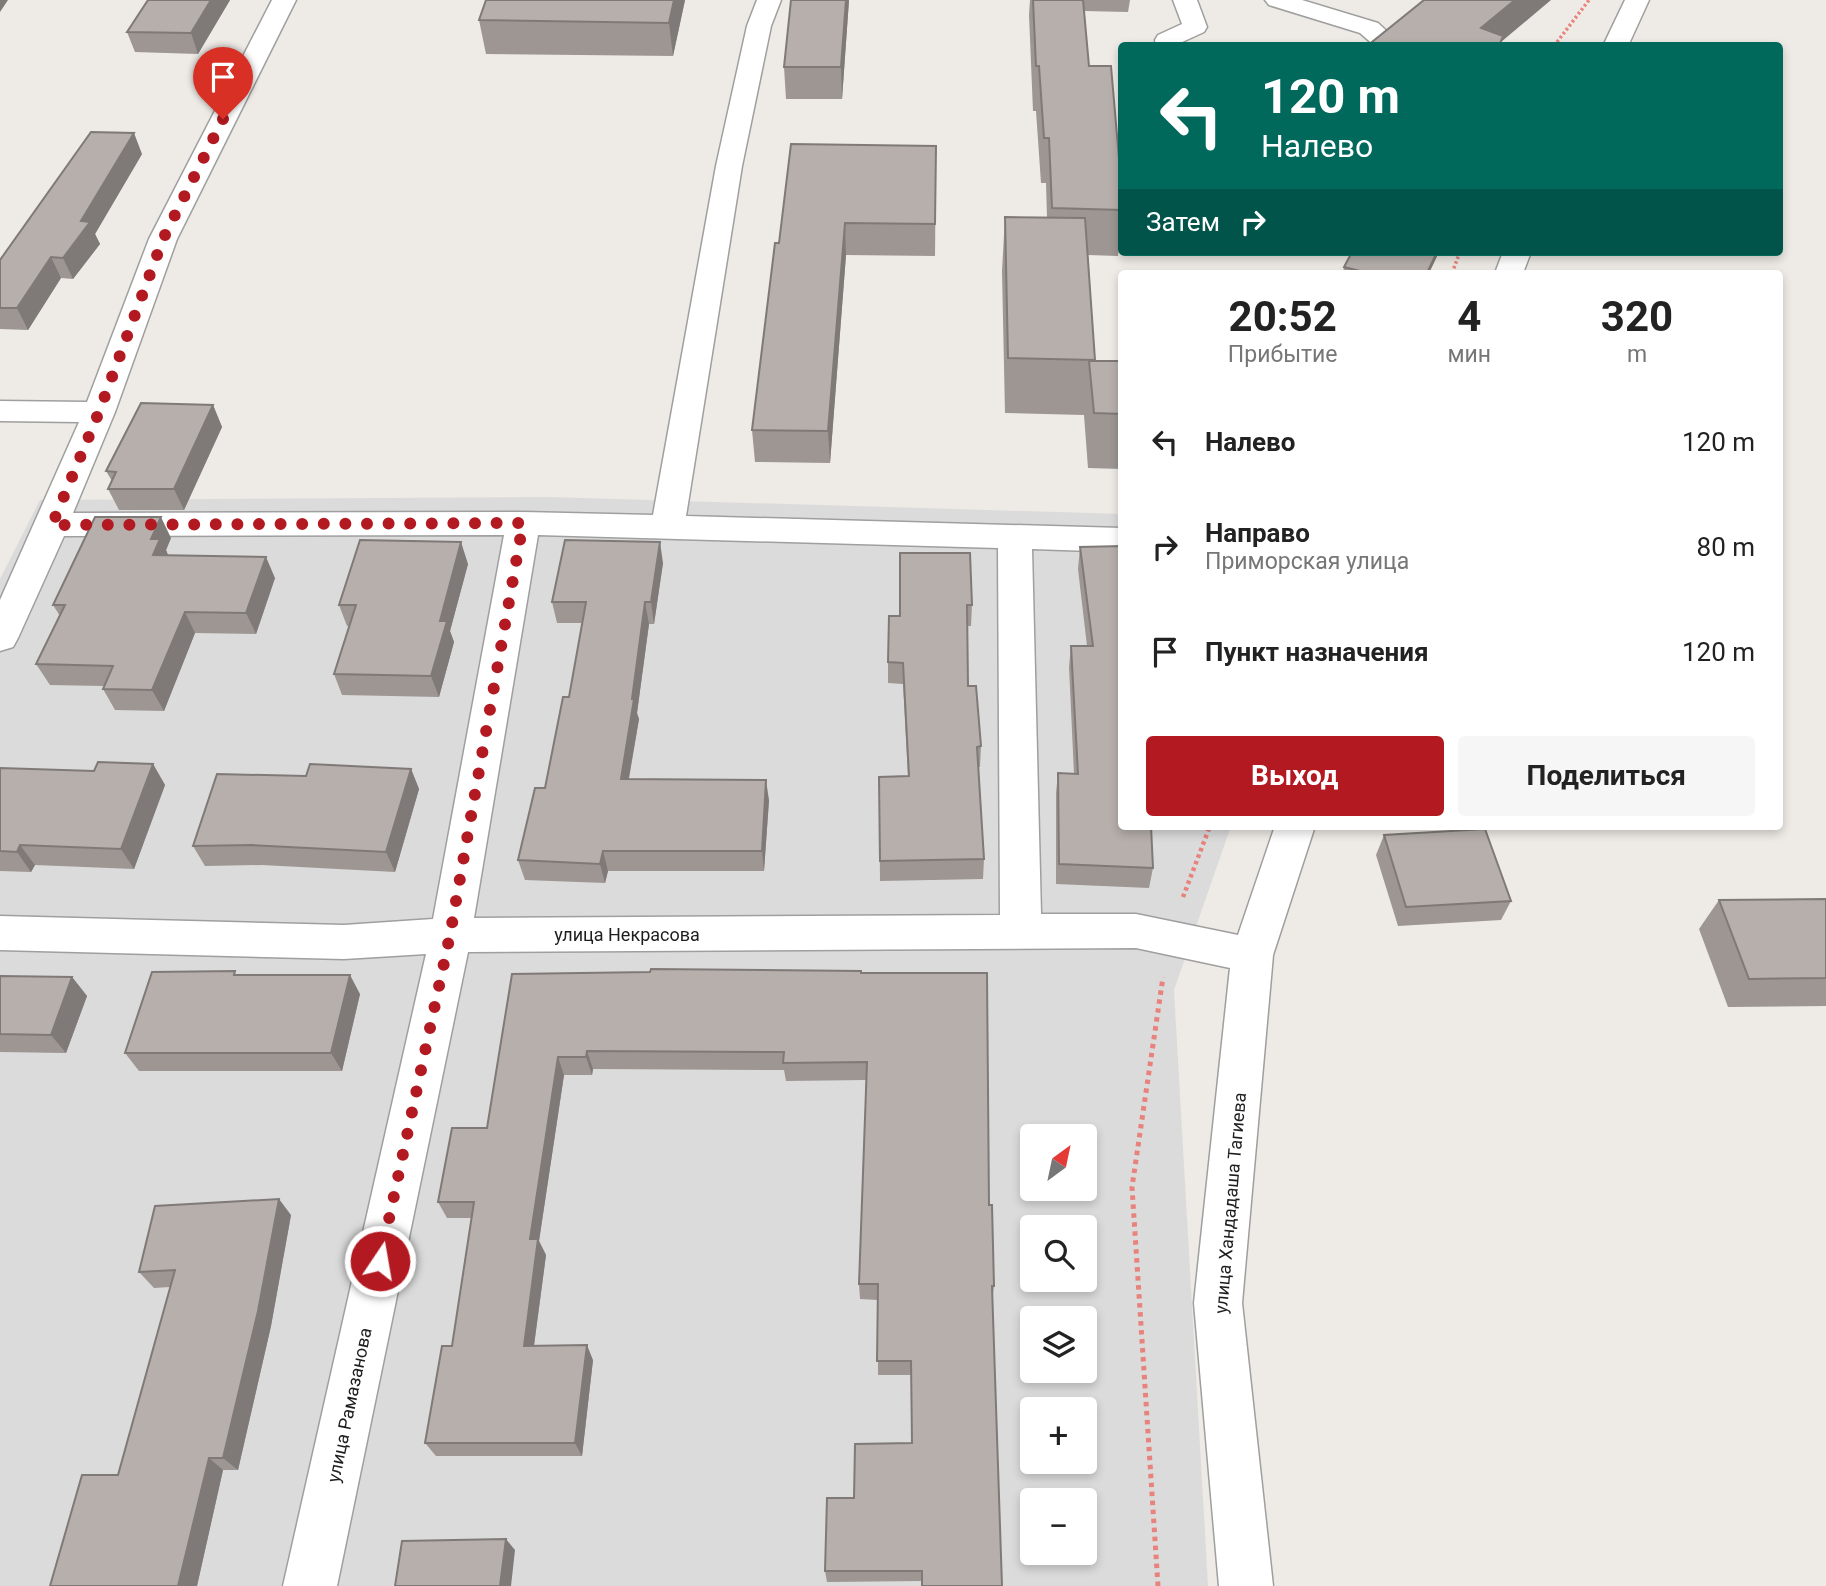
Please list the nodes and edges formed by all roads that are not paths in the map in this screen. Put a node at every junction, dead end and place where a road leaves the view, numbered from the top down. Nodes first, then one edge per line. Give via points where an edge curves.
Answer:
1 (284, 0) edge
2 (769, 0) edge
3 (1185, 0) edge
4 (1277, 0) edge
5 (1635, 0) edge
6 (1168, 42) edge
7 (1386, 42) edge
8 (1615, 42) edge
9 (0, 411) edge
10 (99, 412) junction
11 (523, 523) junction
12 (52, 525) junction
13 (668, 526) junction
14 (1015, 537) junction
15 (1118, 540) edge
16 (0, 638) edge
17 (1288, 830) edge
18 (1294, 830) edge
19 (0, 933) edge
20 (1021, 933) junction
21 (450, 935) junction
22 (1250, 954) junction
23 (310, 1586) edge
24 (1239, 1586) edge
25 (1246, 1586) edge

1 - 10 street via 163,239
2 - 13 street via 729,166
3 - 6 street via 1195,27
4 - 7 street via 1369,28
5 - 8 street
9 - 10 street
10 - 12 street
11 - 12 street
11 - 13 street
11 - 21 street, улица Рамазанова
12 - 16 street
13 - 14 street
14 - 15 street
14 - 20 street
17 - 22 street, улица Хандадаша Тагиева
18 - 22 street, улица Хандадаша Тагиева
19 - 21 street, улица Некрасова via 344,942
20 - 21 street, улица Некрасова
20 - 22 street, улица Некрасова via 1136,931
21 - 23 street, улица Рамазанова
22 - 24 street, улица Хандадаша Тагиева via 1212,1301
22 - 25 street, улица Хандадаша Тагиева via 1218,1303

